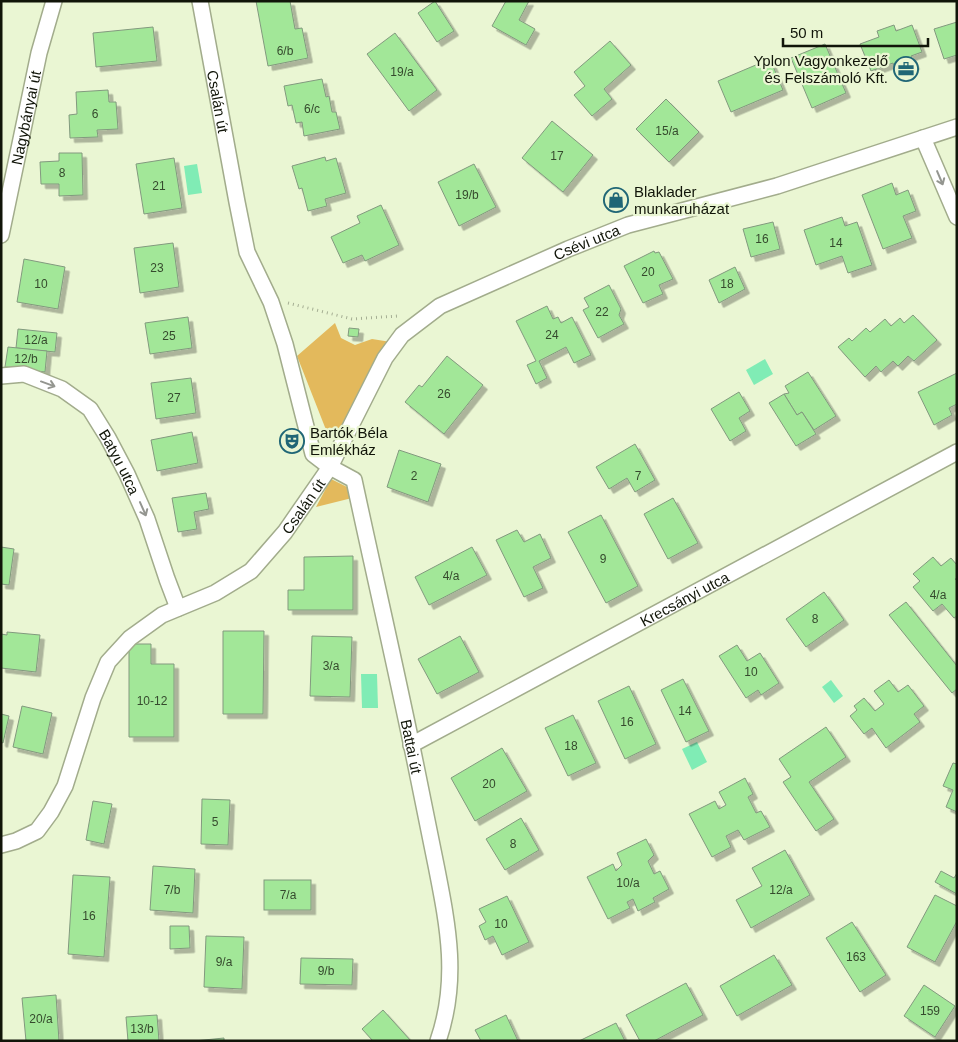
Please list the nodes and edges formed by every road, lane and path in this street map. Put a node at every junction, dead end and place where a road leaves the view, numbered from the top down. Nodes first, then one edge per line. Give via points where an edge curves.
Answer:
1 (54, 1) edge
2 (200, 1) edge
3 (957, 127) edge
4 (923, 138) junction
5 (957, 217) edge
6 (1, 235) edge
7 (269, 299) junction
8 (401, 316) dead end
9 (1, 376) edge
10 (957, 452) edge
11 (330, 467) junction
12 (178, 608) junction
13 (411, 745) junction
14 (1, 846) edge
15 (438, 1041) edge

1 - 6 street, Nagybányai út via 39,53
2 - 7 street, Csalán út via 248,252
3 - 4 street, Csévi utca
4 -> 5 street
4 - 11 street, Csévi utca via 777,186 628,225 440,306 402,334 385,358
7 - 8 path via 352,319
7 - 11 street, Csalán út via 285,344 313,454
9 -> 12 street, Batyu utca via 24,374 62,389 90,409 127,474 147,519
10 - 13 street, Krecsányi utca
11 - 12 street, Csalán út via 285,532 251,570 215,592
11 - 13 street, Battai út via 354,480
12 - 14 street, Csalán út via 162,615 130,638 108,662 92,698 65,786 51,812 37,831
13 - 15 street, Battai út via 449,942 450,987

